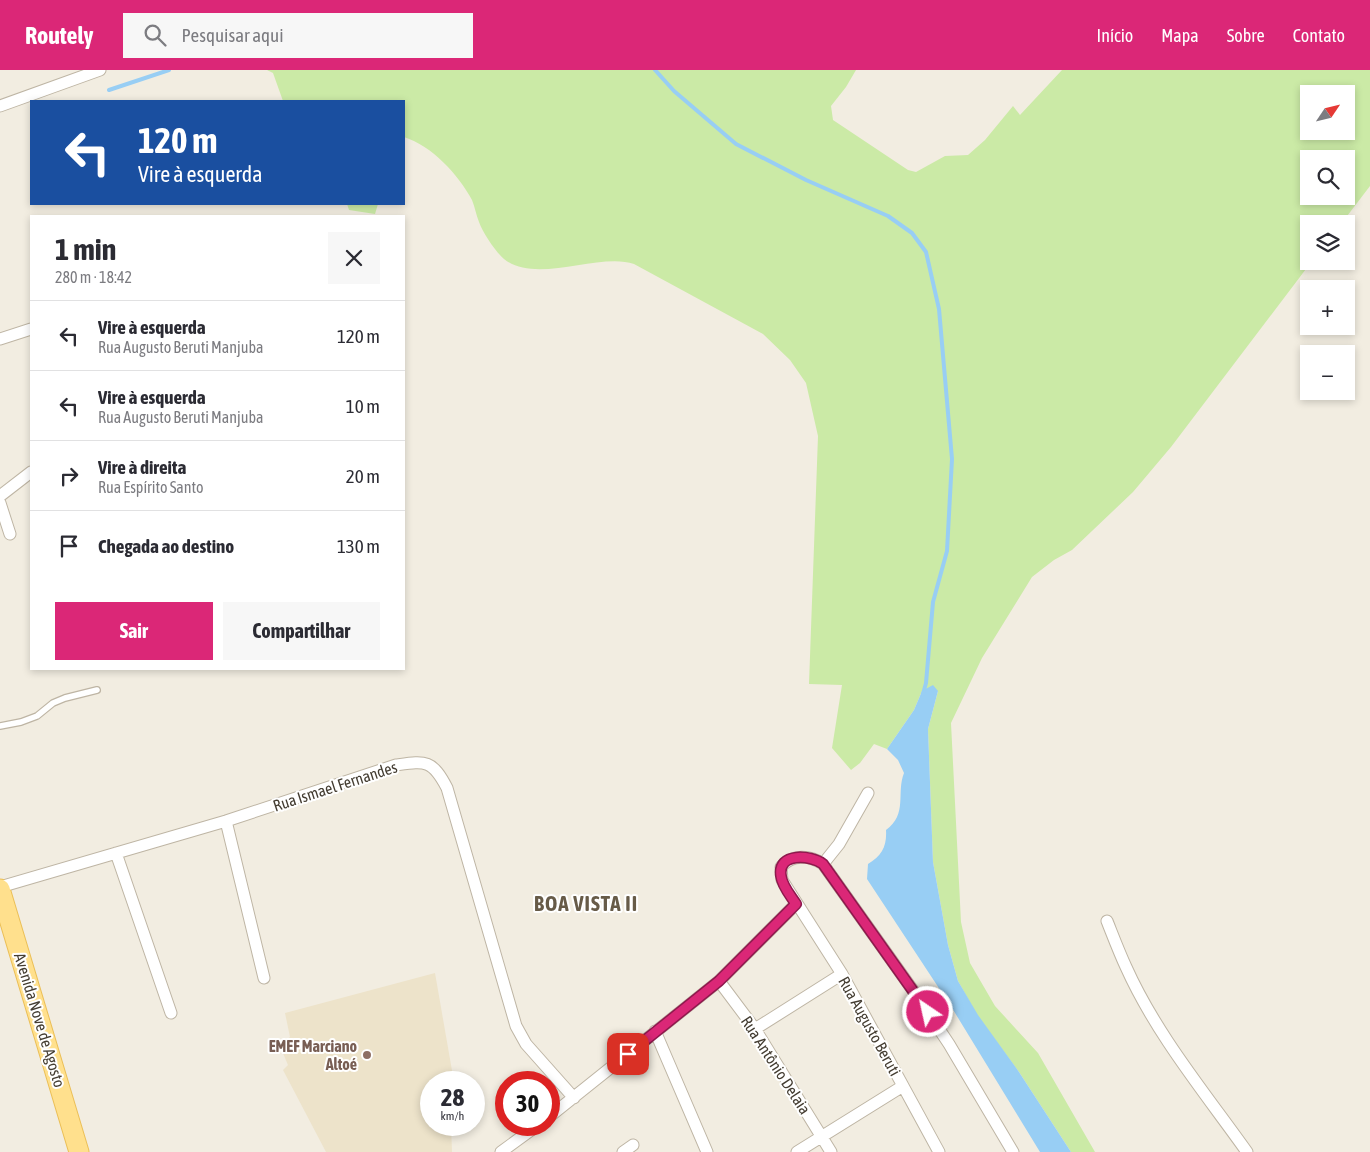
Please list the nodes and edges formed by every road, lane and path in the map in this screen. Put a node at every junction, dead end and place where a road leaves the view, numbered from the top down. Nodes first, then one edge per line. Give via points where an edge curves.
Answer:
1 (98, 70) edge
2 (0, 106) edge
3 (30, 328) edge
4 (0, 338) edge
5 (30, 473) edge
6 (0, 496) edge
7 (0, 503) edge
8 (10, 534) dead end
9 (97, 690) dead end
10 (0, 726) edge
11 (868, 793) dead end
12 (226, 822) junction
13 (116, 853) junction
14 (823, 864) junction
15 (0, 888) edge
16 (796, 904) junction
17 (1107, 921) dead end
18 (842, 974) junction
19 (264, 978) dead end
20 (719, 981) junction
21 (171, 1013) dead end
22 (755, 1029) junction
23 (655, 1032) junction
24 (903, 1086) junction
25 (574, 1098) junction
26 (560, 1109) edge
27 (523, 1136) edge
28 (822, 1137) junction
29 (633, 1145) dead end
30 (79, 1152) edge
31 (501, 1152) edge
32 (622, 1152) edge
33 (707, 1152) edge
34 (797, 1152) edge
35 (831, 1152) edge
36 (939, 1152) edge
37 (1013, 1152) edge
38 (1247, 1152) edge

1 - 2 street
3 - 4 street
5 - 6 street
7 - 8 street
9 - 10 lane via 64,698 37,716
11 - 14 street via 839,844
12 - 13 street, Rua Ismael Fernandes
12 - 19 street
12 - 25 street, Rua Ismael Fernandes via 396,765 422,762 431,766 447,788 516,1026 526,1044
13 - 15 street, Rua Ismael Fernandes
13 - 21 street
14 - 16 street, Rua Augusto Beruti via 816,859 796,857 781,867 782,880
14 - 37 street via 949,1044
15 - 30 main road, Avenida Nove de Agosto
16 - 18 street, Rua Augusto Beruti
16 - 20 street
17 - 38 street via 1143,999
18 - 22 street
18 - 24 street, Rua Augusto Beruti
20 - 22 street, Rua Antônio Delaia
20 - 23 street
22 - 28 street, Rua Antônio Delaia
23 - 25 street
23 - 33 street
24 - 28 street
24 - 36 street, Rua Augusto Beruti
25 - 26 street
27 - 31 street
28 - 34 street
28 - 35 street, Rua Antônio Delaia
29 - 32 street

